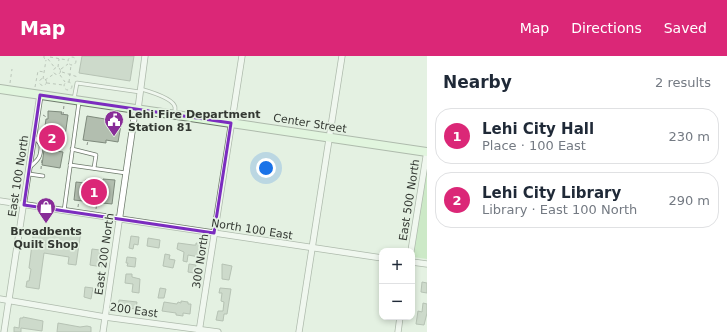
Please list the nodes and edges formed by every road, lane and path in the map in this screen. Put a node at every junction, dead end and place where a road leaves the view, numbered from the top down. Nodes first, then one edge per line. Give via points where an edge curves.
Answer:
1 (43, 56) edge
2 (145, 56) edge
3 (242, 56) edge
4 (342, 56) edge
5 (48, 58) edge
6 (59, 59) junction
7 (68, 60) junction
8 (68, 63) junction
9 (72, 65) junction
10 (58, 68) junction
11 (12, 69) dead end
12 (55, 69) junction
13 (60, 69) junction
14 (44, 72) junction
15 (61, 72) junction
16 (70, 73) junction
17 (54, 74) junction
18 (60, 74) junction
19 (78, 77) dead end
20 (44, 80) junction
21 (69, 82) junction
22 (46, 83) junction
23 (66, 83) junction
24 (10, 84) dead end
25 (64, 86) junction
26 (0, 89) edge
27 (38, 91) junction
28 (140, 91) junction
29 (77, 100) junction
30 (64, 105) dead end
31 (138, 109) junction
32 (174, 114) junction
33 (42, 115) dead end
34 (63, 115) dead end
35 (48, 118) dead end
36 (231, 123) junction
37 (328, 137) junction
38 (88, 141) dead end
39 (87, 145) dead end
40 (72, 149) junction
41 (427, 152) edge
42 (43, 157) dead end
43 (70, 165) junction
44 (94, 168) junction
45 (41, 169) dead end
46 (126, 173) junction
47 (29, 174) junction
48 (43, 176) dead end
49 (79, 200) dead end
50 (0, 201) edge
51 (97, 203) dead end
52 (24, 205) junction
53 (78, 207) dead end
54 (96, 209) dead end
55 (64, 211) junction
56 (120, 219) junction
57 (214, 233) junction
58 (312, 248) junction
59 (411, 248) edge
60 (379, 258) edge
61 (415, 262) edge
62 (427, 264) edge
63 (0, 299) edge
64 (8, 300) junction
65 (105, 317) junction
66 (400, 320) edge
67 (199, 331) edge
68 (4, 332) edge
69 (103, 332) edge
70 (218, 332) edge
71 (299, 332) edge
72 (398, 332) edge

1 - 5 path
2 - 28 street, East 200 North
3 - 36 street, 300 North
4 - 37 street
5 - 6 path
5 - 12 path
5 - 14 path
6 - 7 path
6 - 10 path
7 - 8 path
7 - 9 path via 71,57 75,58
8 - 9 path
8 - 13 path
9 - 16 path
10 - 12 path
10 - 13 path
11 - 24 path
12 - 17 path
13 - 15 path
14 - 20 path
14 - 27 path via 38,71
15 - 16 path
15 - 18 path
16 - 19 path
16 - 21 path
17 - 18 path
17 - 20 path
18 - 23 path
20 - 22 path
20 - 22 path via 40,81 40,85 44,86
21 - 23 path
21 - 25 path via 72,85 70,90
22 - 25 path
23 - 25 path
26 - 27 street, Center Street
27 - 29 street, Center Street
27 - 47 street, East 100 North
28 - 29 lane via 77,83
28 - 31 street, East 200 North
28 - 32 lane via 147,90 172,102 175,106
29 - 31 street, Center Street
29 - 40 lane
30 - 34 path
31 - 32 street, Center Street
31 - 46 street, East 200 North via 134,118
32 - 36 street, Center Street
33 - 35 path
36 - 37 street, Center Street
36 - 57 street, 300 North
37 - 41 street, Center Street
37 - 58 street
38 - 39 path
40 - 43 lane
40 - 44 lane via 96,156
41 - 59 street, East 500 North
42 - 45 path
43 - 44 lane
43 - 55 lane
44 - 46 lane
46 - 56 street, East 200 North
47 - 48 lane
47 - 52 street, East 100 North
49 - 53 path
50 - 52 street, North 100 East
51 - 54 path
52 - 55 street, North 100 East
52 - 64 street, East 100 North
55 - 56 street, North 100 East
56 - 57 street, North 100 East
56 - 65 street, East 200 North
57 - 58 street, North 100 East
57 - 67 street, 300 North
58 - 60 street, North 100 East
58 - 71 street
61 - 62 street
63 - 64 street, 200 East
64 - 65 street, 200 East
64 - 68 street, East 100 North
65 - 67 street, 200 East
65 - 69 street, East 200 North
66 - 72 street
67 - 70 street, 200 East

